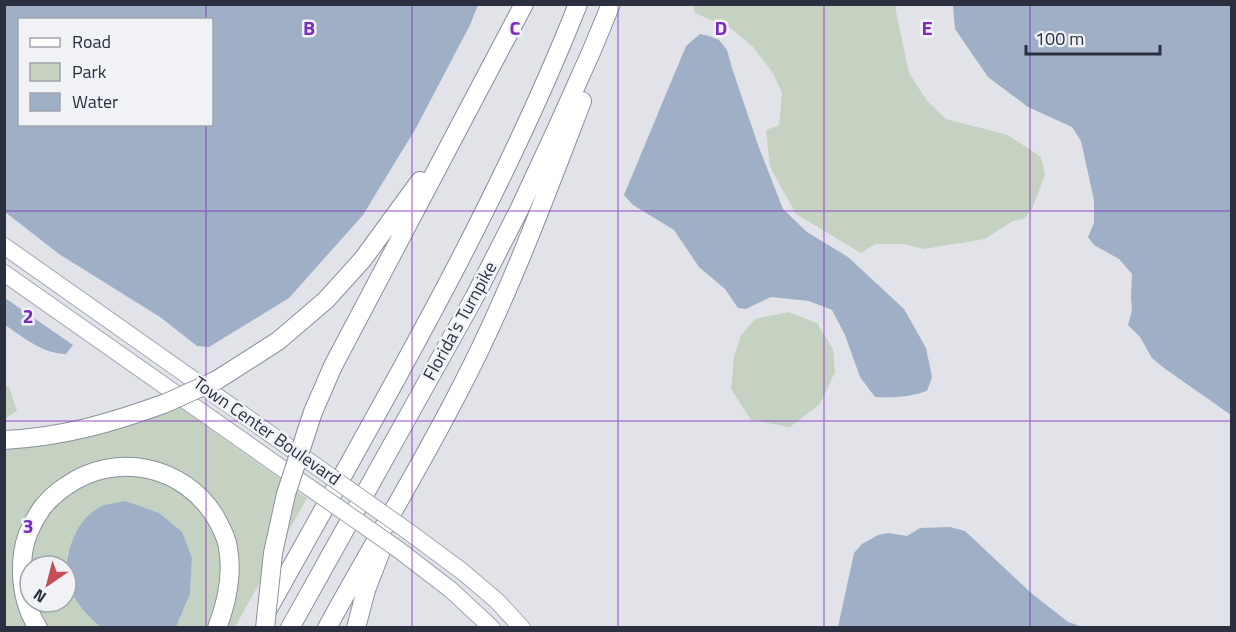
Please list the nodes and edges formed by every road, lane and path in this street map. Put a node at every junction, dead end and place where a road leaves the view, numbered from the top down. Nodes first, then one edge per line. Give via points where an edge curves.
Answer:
1 (524, 4) edge
2 (578, 4) edge
3 (610, 4) edge
4 (616, 4) edge
5 (478, 91) junction
6 (4, 246) edge
7 (4, 273) edge
8 (4, 440) edge
9 (418, 467) junction
10 (38, 627) edge
11 (216, 627) edge
12 (257, 627) edge
13 (265, 627) edge
14 (290, 627) edge
15 (327, 627) edge
16 (356, 627) edge
17 (492, 627) edge
18 (522, 627) edge

1 - 5 highway
2 - 12 highway, Florida's Turnpike via 531,115 452,276
3 - 14 highway, Florida's Turnpike via 558,126 479,288
4 - 9 highway via 505,294
5 - 8 highway, bridge via 445,147 363,260 326,300 278,341 217,380 121,420 56,435
5 - 13 highway, bridge via 333,366 313,412 286,494 275,543
6 - 18 main road, Town Center Boulevard, bridge via 409,532 463,572
7 - 17 main road, Town Center Boulevard, bridge via 399,550
9 - 15 highway
9 - 16 highway via 377,560
10 - 11 highway via 21,579 24,545 30,529 57,492 76,479 115,467 158,471 196,493 210,508 228,546 230,568 229,587

